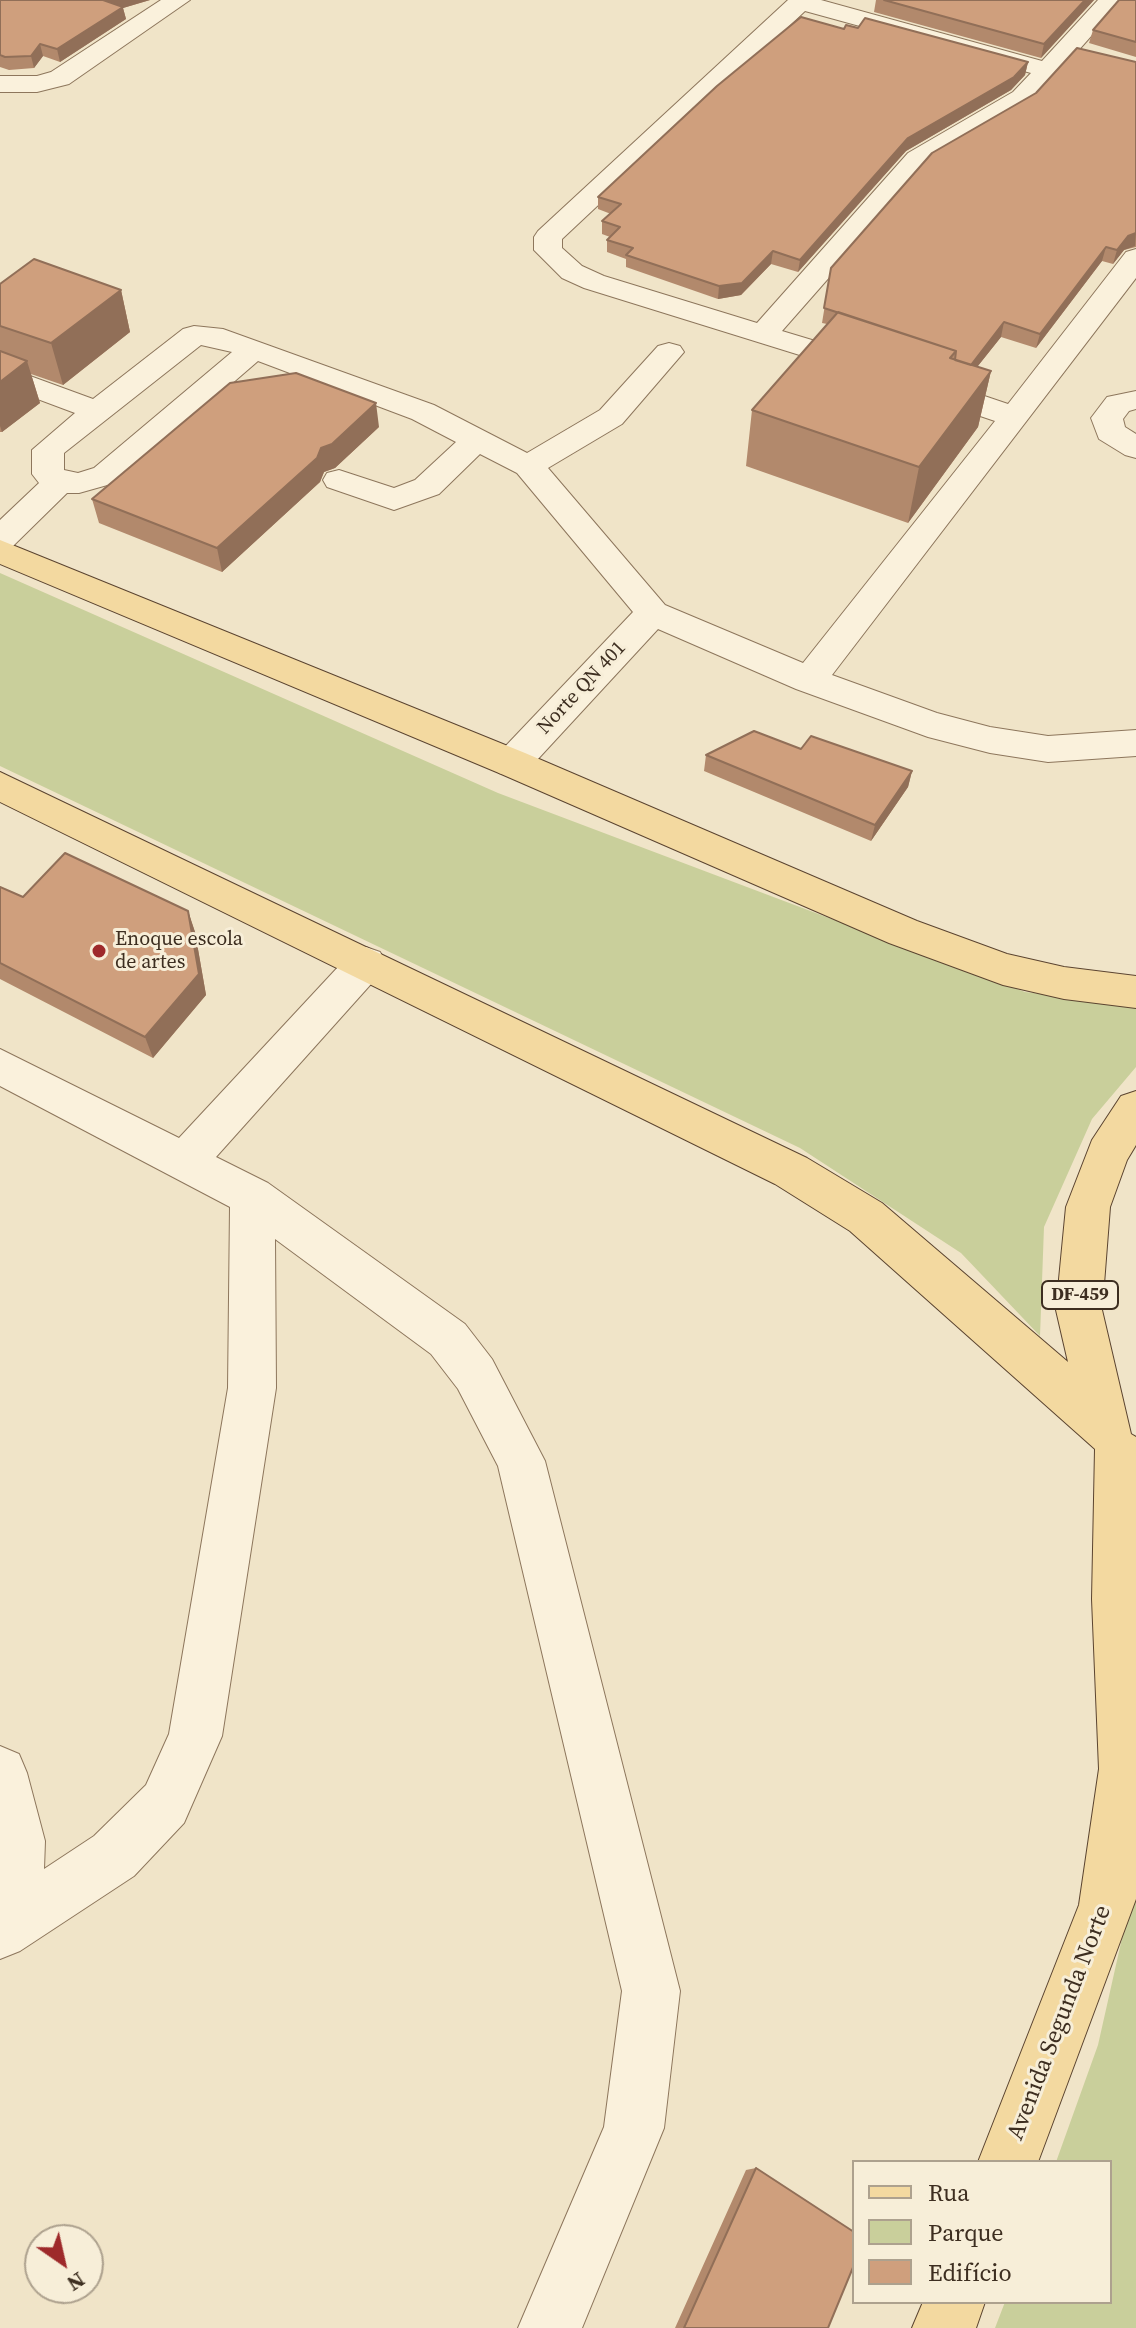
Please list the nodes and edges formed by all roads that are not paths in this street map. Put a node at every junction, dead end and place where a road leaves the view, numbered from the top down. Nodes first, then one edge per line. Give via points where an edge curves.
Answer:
1 (178, 0) edge
2 (1111, 0) edge
3 (801, 1) edge
4 (1070, 49) junction
5 (1096, 56) edge
6 (1048, 70) junction
7 (0, 84) edge
8 (1136, 258) edge
9 (764, 333) junction
10 (253, 350) junction
11 (669, 352) dead end
12 (0, 374) edge
13 (1136, 400) edge
14 (97, 411) junction
15 (1015, 417) junction
16 (477, 440) junction
17 (1136, 448) edge
18 (528, 466) junction
19 (339, 480) dead end
20 (59, 482) junction
21 (0, 539) edge
22 (0, 551) edge
23 (653, 613) junction
24 (809, 680) junction
25 (1136, 743) edge
26 (512, 763) junction
27 (0, 786) edge
28 (366, 963) junction
29 (1136, 992) edge
30 (0, 1066) edge
31 (1136, 1109) edge
32 (184, 1162) junction
33 (252, 1197) junction
34 (1120, 1453) edge
35 (0, 1773) edge
36 (0, 1922) edge
37 (0, 1931) edge
38 (1009, 2160) edge
39 (953, 2304) edge
40 (550, 2328) edge
41 (944, 2328) edge

1 - 7 street via 60,78
2 - 4 street
3 - 6 street
3 - 9 street via 548,237 548,250 559,263 594,282
4 - 5 street
4 - 6 street
6 - 9 street via 1022,98 918,159
8 - 15 street
9 - 15 street
10 - 14 street via 223,338 194,335
10 - 16 street via 423,412
10 - 20 street via 106,475
11 - 18 street via 611,417
12 - 14 street
13 - 17 street via 1118,404 1107,418 1110,432
14 - 20 street via 48,450 48,474
15 - 24 street
16 - 18 street
16 - 19 street via 427,487 394,500
18 - 23 street
20 - 21 street
22 - 26 main road
23 - 24 street
23 - 26 street, Norte QN 401
24 - 25 street via 928,724 990,740 1048,749
26 - 29 main road via 989,964 1064,983
27 - 28 main road
28 - 32 street
28 - 34 main road via 791,1171 866,1217
30 - 32 street
31 - 34 main road, DF-459 via 1107,1153 1088,1207 1079,1310
32 - 33 street
33 - 37 street via 252,1388 195,1736 165,1804 114,1856
33 - 40 street via 448,1339 475,1374 521,1461 651,1991 634,2128
34 - 38 main road, Avenida Segunda Norte via 1118,1599 1126,1769 1107,1905
35 - 36 street via 17,1841 15,1888
39 - 41 main road

